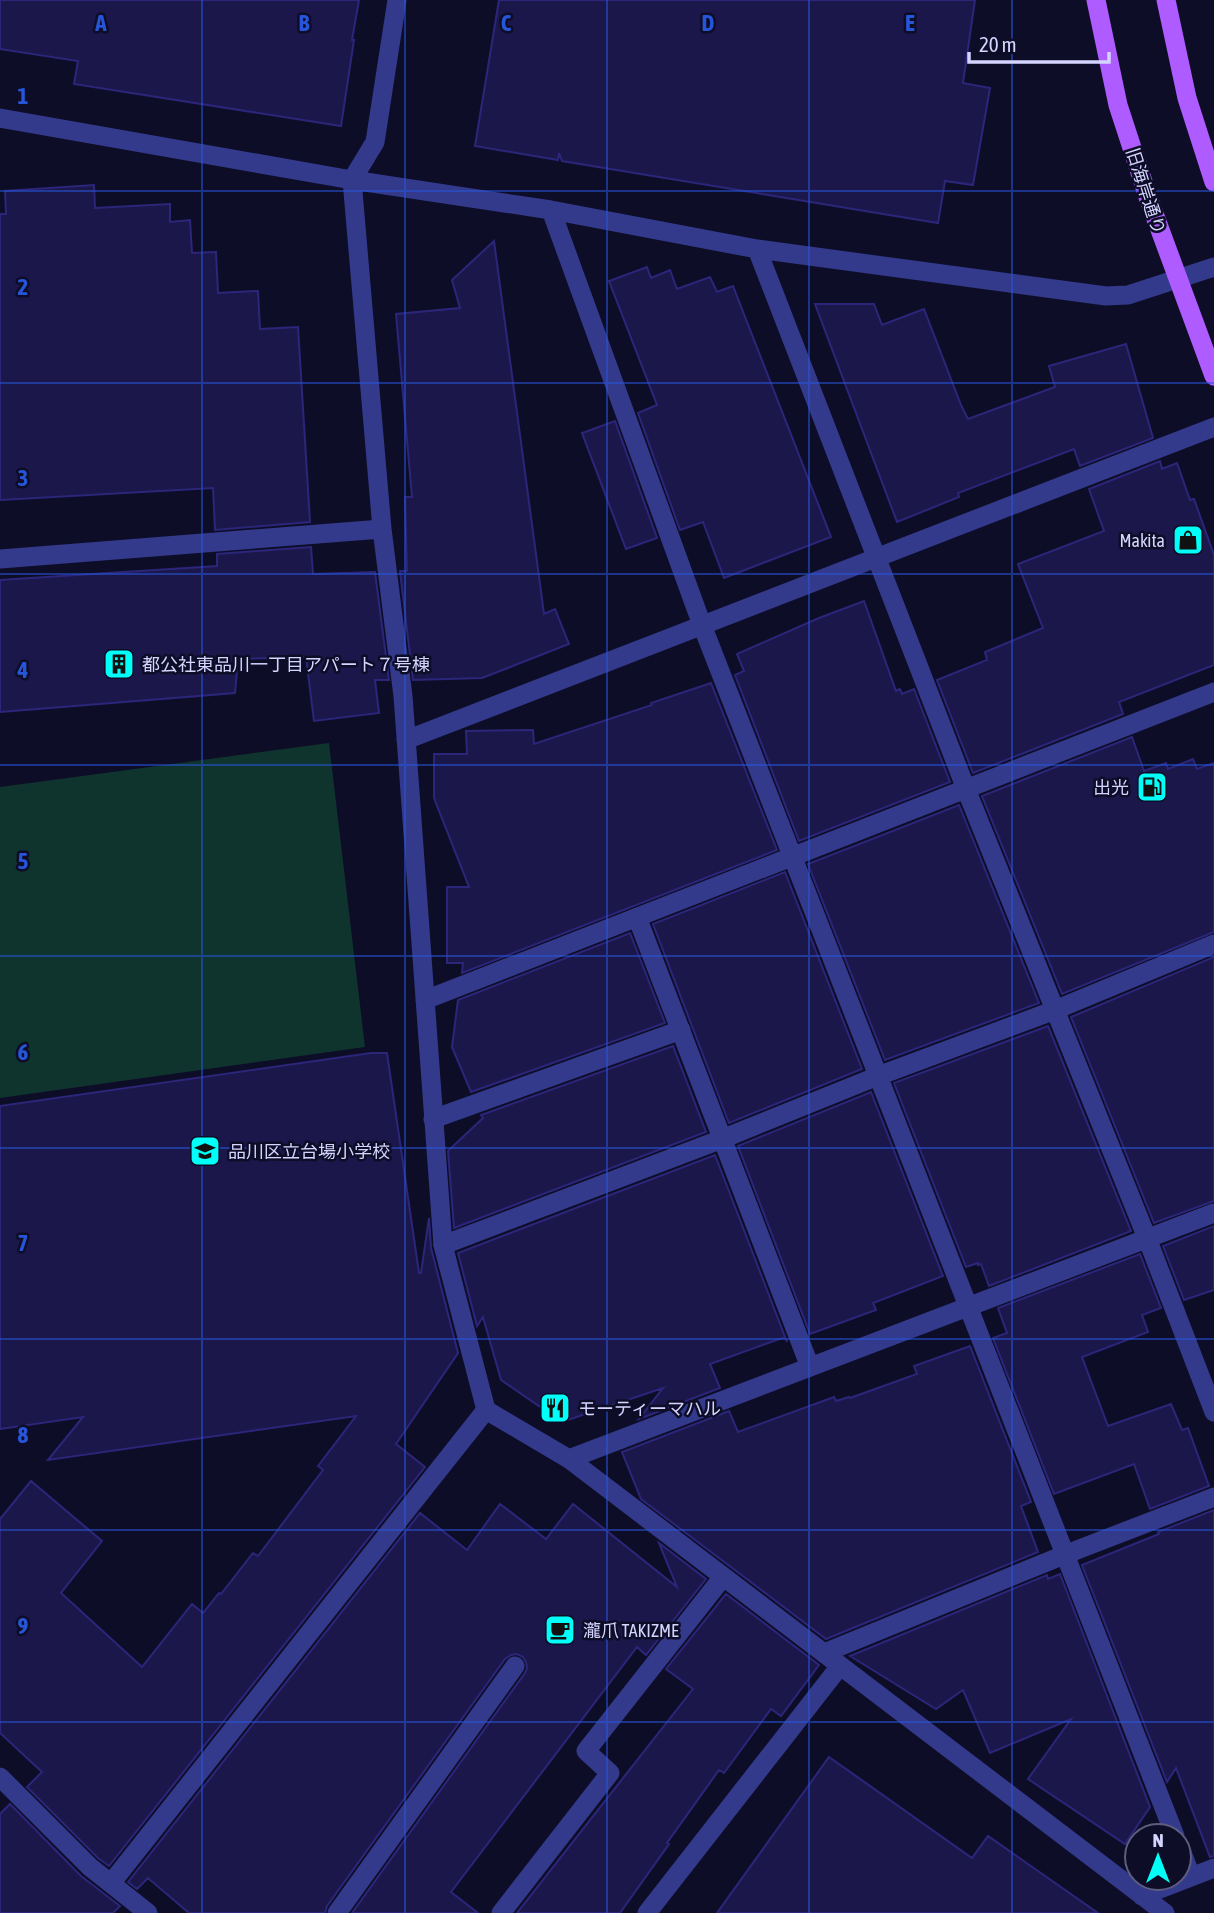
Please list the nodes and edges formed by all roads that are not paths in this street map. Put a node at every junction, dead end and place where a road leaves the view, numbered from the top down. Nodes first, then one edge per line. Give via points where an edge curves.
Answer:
1 (397, 0) edge
2 (1096, 0) edge
3 (1166, 0) edge
4 (0, 118) edge
5 (352, 180) junction
6 (1214, 182) edge
7 (551, 210) junction
8 (757, 249) junction
9 (1214, 267) edge
10 (1177, 280) junction
11 (1214, 376) edge
12 (1214, 427) edge
13 (382, 529) junction
14 (877, 558) junction
15 (0, 559) edge
16 (702, 625) junction
17 (1214, 692) edge
18 (406, 740) junction
19 (966, 789) junction
20 (793, 856) junction
21 (637, 917) junction
22 (1214, 944) edge
23 (425, 1000) junction
24 (1055, 1010) junction
25 (681, 1030) junction
26 (878, 1076) junction
27 (433, 1119) junction
28 (722, 1139) junction
29 (1214, 1213) edge
30 (1147, 1238) junction
31 (443, 1245) junction
32 (967, 1307) junction
33 (810, 1367) junction
34 (486, 1410) junction
35 (1214, 1412) edge
36 (569, 1459) junction
37 (1214, 1497) edge
38 (1064, 1555) junction
39 (723, 1577) junction
40 (824, 1653) junction
41 (515, 1666) dead end
42 (840, 1666) junction
43 (0, 1777) edge
44 (1169, 1822) edge
45 (1214, 1868) edge
46 (1193, 1875) edge
47 (112, 1882) junction
48 (1152, 1892) edge
49 (1142, 1896) junction
50 (148, 1913) edge
51 (337, 1913) edge
52 (501, 1913) edge
53 (647, 1913) edge
54 (1165, 1913) edge

1 - 5 street via 375,142
2 - 10 main road, 旧海岸通り via 1118,105
3 - 6 main road via 1187,98
4 - 5 street
5 - 7 street
5 - 13 street
7 - 8 street
7 - 16 street
8 - 10 street via 1106,296 1128,295
8 - 14 street
9 - 10 street
10 - 11 main road, 旧海岸通り
12 - 14 street
13 - 15 street
13 - 18 street
14 - 16 street
14 - 19 street
16 - 18 street
16 - 20 street
17 - 19 street
18 - 23 street
19 - 20 street
19 - 24 street
20 - 21 street
20 - 26 street
21 - 23 street
21 - 25 street
22 - 24 street
23 - 27 street
24 - 26 street
24 - 30 street
25 - 27 street
25 - 28 street
26 - 28 street
26 - 32 street
27 - 31 street
28 - 31 street
28 - 33 street
29 - 30 street
30 - 32 street
30 - 35 street
31 - 34 street
32 - 33 street
32 - 38 street
33 - 36 street
34 - 36 street
34 - 47 street
36 - 39 street
37 - 38 street
38 - 40 street
38 - 44 street
39 - 40 street
39 - 52 street via 586,1751 610,1773
40 - 42 street
41 - 51 street
42 - 49 street
42 - 53 street
43 - 47 street via 90,1867
45 - 46 street
47 - 50 street
48 - 49 street
49 - 54 street

